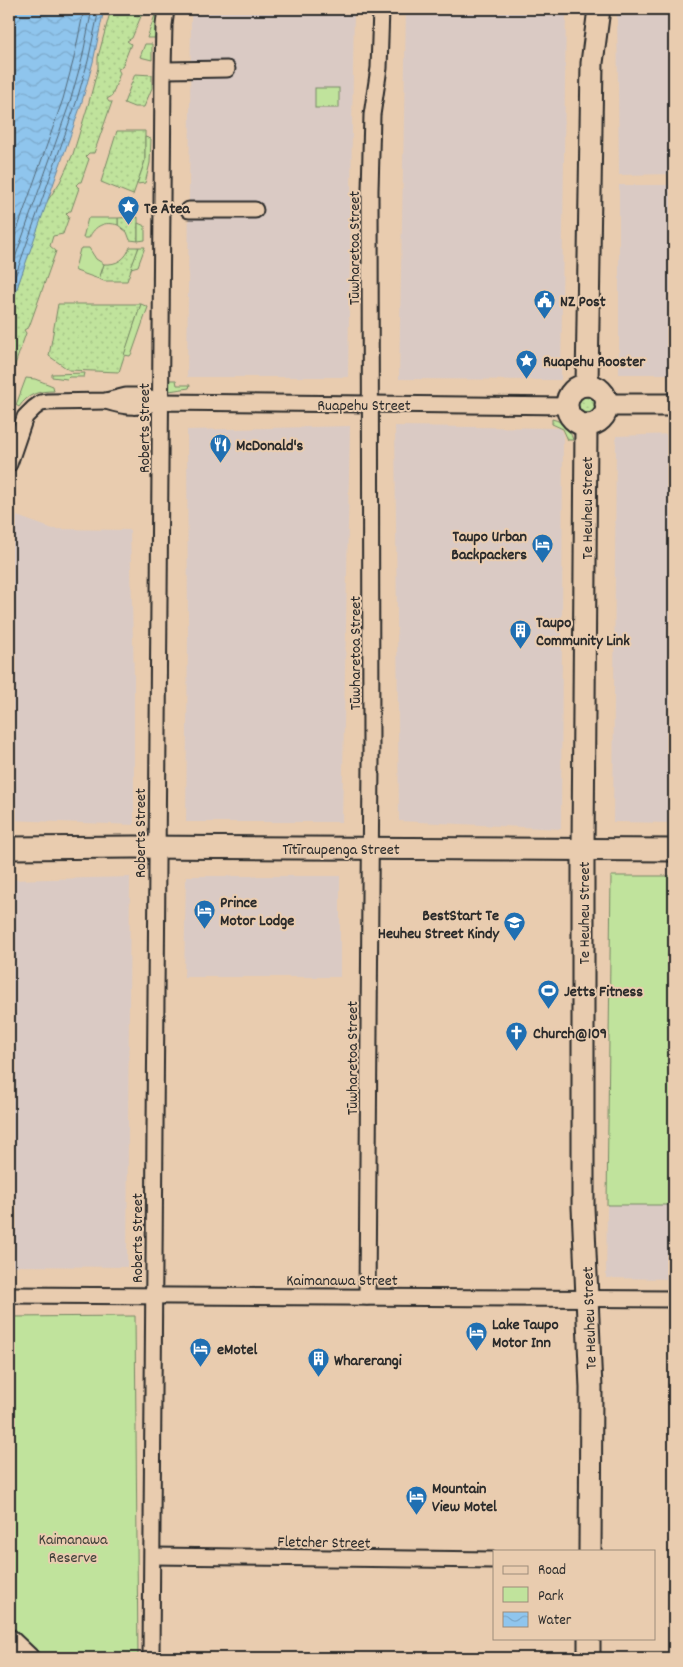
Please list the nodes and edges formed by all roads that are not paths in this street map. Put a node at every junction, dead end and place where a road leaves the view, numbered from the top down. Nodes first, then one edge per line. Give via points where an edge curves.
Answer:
1 (166, 9) edge
2 (381, 9) edge
3 (586, 9) edge
4 (600, 9) edge
5 (592, 63) junction
6 (227, 69) dead end
7 (167, 70) dead end
8 (189, 210) dead end
9 (255, 210) dead end
10 (587, 385) junction
11 (160, 402) junction
12 (371, 403) junction
13 (674, 404) edge
14 (606, 405) junction
15 (567, 406) junction
16 (586, 425) junction
17 (9, 464) edge
18 (157, 847) junction
19 (9, 848) edge
20 (370, 848) junction
21 (583, 849) junction
22 (674, 850) edge
23 (9, 1295) edge
24 (154, 1295) junction
25 (367, 1297) junction
26 (674, 1299) edge
27 (588, 1300) junction
28 (590, 1550) edge
29 (153, 1556) junction
30 (493, 1560) edge
31 (9, 1640) edge
32 (589, 1640) edge
33 (28, 1658) edge
34 (151, 1658) edge
35 (589, 1658) edge

1 - 11 street, Roberts Street
2 - 12 street, Tūwharetoa Street via 379,68 371,124
3 - 5 street
4 - 5 street
5 - 10 street
6 - 7 street
8 - 9 street
10 - 14 street via 599,389
10 - 15 street via 571,393
11 - 12 street, Ruapehu Street
11 - 17 street, Ruapehu Street via 141,408 106,401 41,403 25,417
11 - 18 street, Roberts Street
12 - 15 street, Ruapehu Street
12 - 20 street, Tūwharetoa Street
13 - 14 street
14 - 16 street via 606,411 598,422
15 - 16 street via 575,421
16 - 21 street, Te Heuheu Street
18 - 19 street, Tītīraupenga Street
18 - 20 street, Tītīraupenga Street
18 - 24 street, Roberts Street
20 - 21 street, Tītīraupenga Street
20 - 25 street, Tūwharetoa Street
21 - 22 street, Tītīraupenga Street
21 - 27 street, Te Heuheu Street via 583,1207
23 - 24 street, Kaimanawa Street
24 - 25 street, Kaimanawa Street
24 - 29 street, Roberts Street
25 - 27 street, Kaimanawa Street
26 - 27 street, Kaimanawa Street
27 - 28 street, Te Heuheu Street
29 - 30 street, Fletcher Street
29 - 34 street, Roberts Street
31 - 33 street
32 - 35 street

